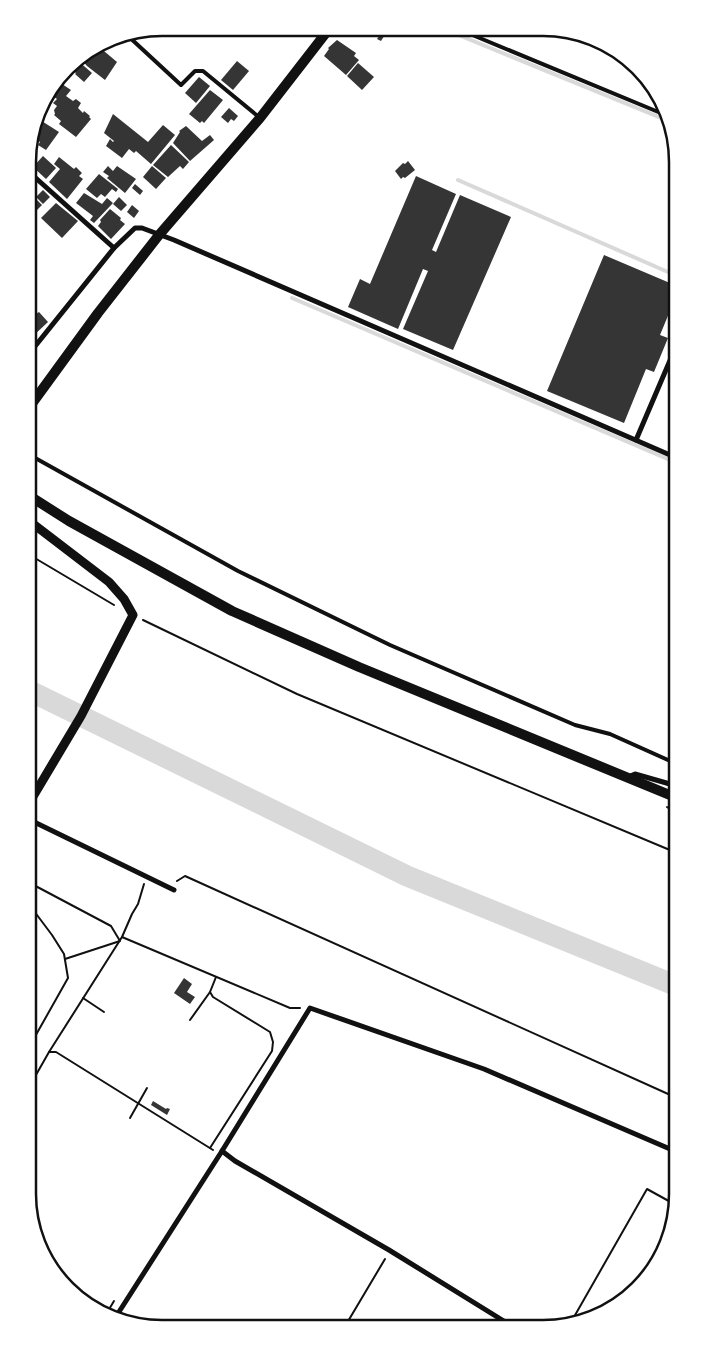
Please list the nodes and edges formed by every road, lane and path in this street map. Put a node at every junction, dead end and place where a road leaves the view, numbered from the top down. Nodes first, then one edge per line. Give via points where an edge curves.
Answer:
1 (323, 36) edge
2 (475, 36) edge
3 (132, 40) edge
4 (658, 112) edge
5 (260, 118) junction
6 (36, 178) edge
7 (159, 235) junction
8 (114, 248) junction
9 (36, 345) edge
10 (669, 365) edge
11 (36, 399) edge
12 (636, 440) junction
13 (669, 454) edge
14 (36, 458) edge
15 (36, 500) edge
16 (36, 526) edge
17 (36, 559) edge
18 (117, 606) dead end
19 (133, 616) junction
20 (668, 760) edge
21 (628, 777) junction
22 (668, 784) edge
23 (36, 792) edge
24 (668, 794) edge
25 (36, 823) edge
26 (668, 849) edge
27 (147, 877) junction
28 (36, 886) edge
29 (172, 889) joint
30 (36, 913) edge
31 (122, 937) junction
32 (120, 941) junction
33 (65, 959) junction
34 (216, 977) junction
35 (210, 992) junction
36 (83, 998) junction
37 (310, 1008) junction
38 (104, 1012) dead end
39 (190, 1020) dead end
40 (36, 1035) edge
41 (49, 1052) junction
42 (36, 1075) edge
43 (147, 1088) dead end
44 (668, 1094) edge
45 (138, 1103) junction
46 (130, 1118) dead end
47 (668, 1148) edge
48 (222, 1151) junction
49 (668, 1201) edge
50 (389, 1250) junction
51 (119, 1312) edge
52 (575, 1315) edge
53 (349, 1320) edge
54 (502, 1320) edge

1 - 5 main road
2 - 4 lane
3 - 5 lane via 181,85 195,71 203,71
5 - 7 main road
6 - 8 street
7 - 8 street via 135,228
7 - 11 main road
7 - 12 street
8 - 9 street
10 - 12 street
12 - 13 street
14 - 20 lane via 238,571 390,645 575,725 610,734
15 - 21 main road via 232,611 359,667
16 - 19 street via 109,582
17 - 18 path
19 - 23 street via 81,716
19 - 26 path via 297,694
21 - 22 street via 635,774
21 - 24 main road
25 - 27 street
27 - 29 street
27 - 31 path
28 - 32 path via 111,926
29 - 44 path via 184,876
30 - 33 path
31 - 32 path
31 - 34 path
32 - 33 path
32 - 36 path
33 - 40 path via 68,978
34 - 35 path
34 - 37 path via 290,1008
35 - 39 path
35 - 45 path via 270,1032 273,1042 272,1051 211,1149
36 - 38 path
36 - 41 path
37 - 47 street via 484,1069
37 - 48 street
41 - 42 path
41 - 45 path via 56,1052
43 - 45 path
45 - 46 path
48 - 50 street
48 - 51 street
49 - 52 path via 647,1189
50 - 53 path
50 - 54 street

